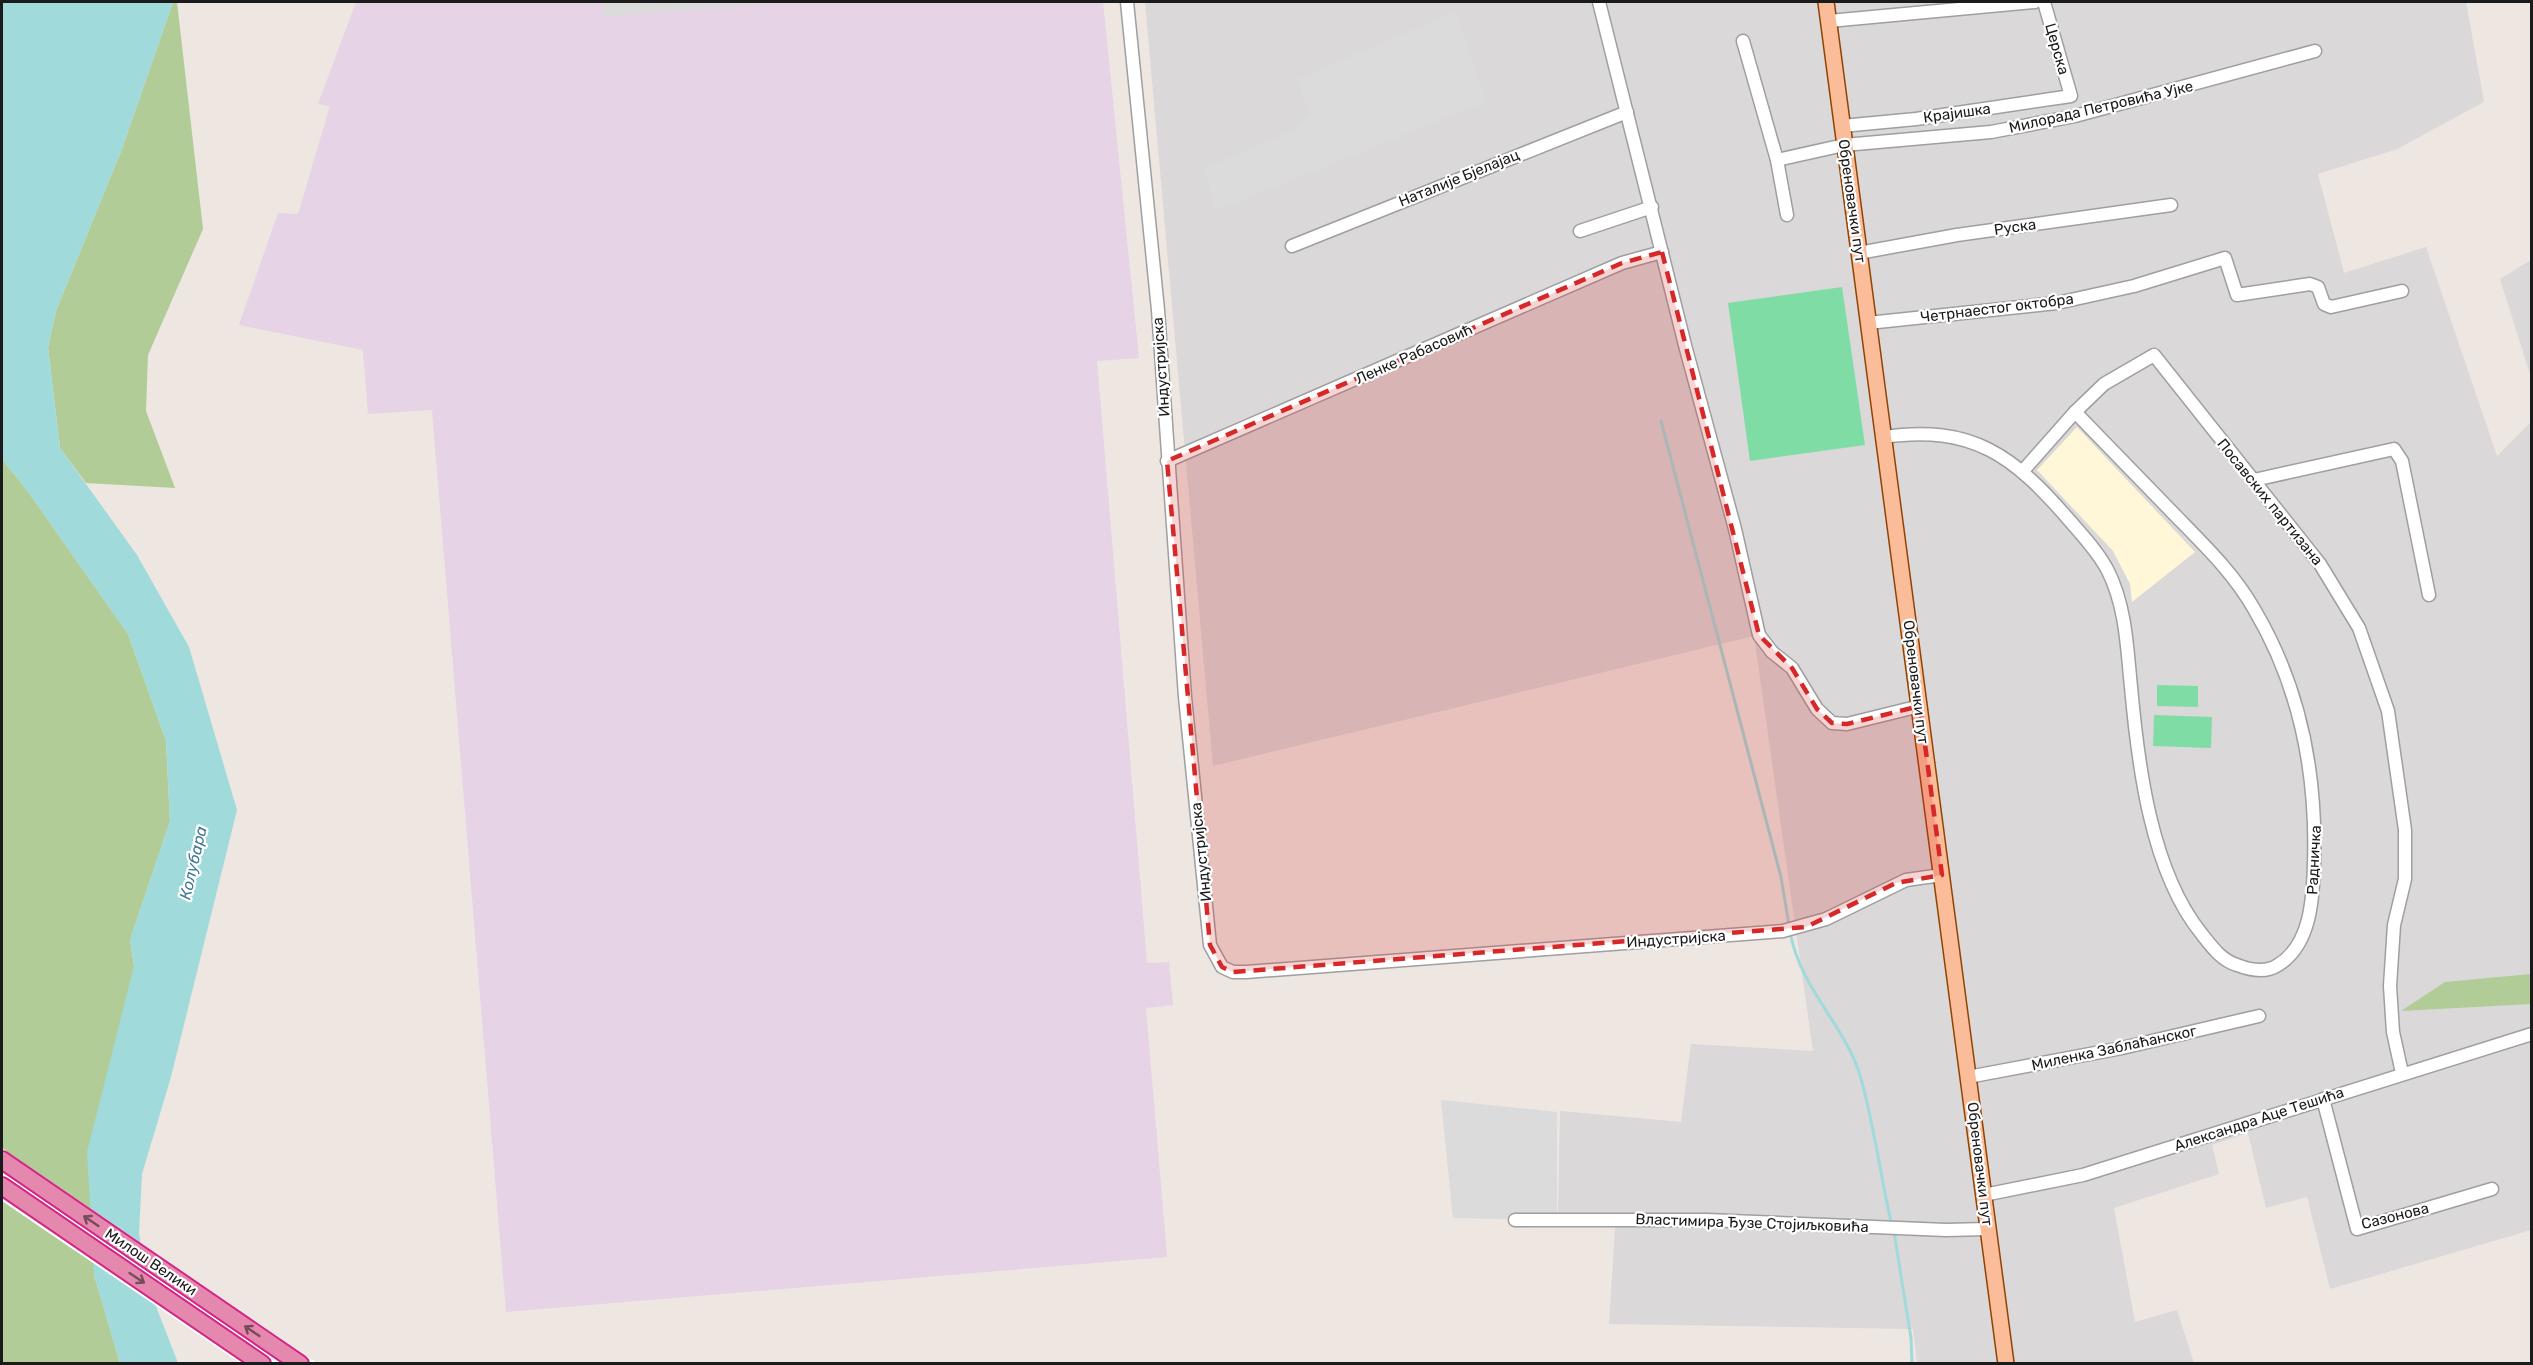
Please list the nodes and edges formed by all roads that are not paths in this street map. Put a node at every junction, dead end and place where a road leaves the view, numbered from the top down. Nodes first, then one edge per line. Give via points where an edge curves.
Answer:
1 (1127, 2) edge
2 (1599, 2) edge
3 (1826, 2) edge
4 (2035, 2) edge
5 (2044, 2) edge
6 (1829, 21) junction
7 (1743, 41) dead end
8 (2315, 51) dead end
9 (2071, 96) joint
10 (1627, 112) junction
11 (1842, 126) junction
12 (1844, 145) junction
13 (1777, 160) junction
14 (2171, 205) dead end
15 (1652, 207) junction
16 (1787, 214) dead end
17 (1580, 231) dead end
18 (1292, 246) dead end
19 (1662, 252) junction
20 (1859, 253) junction
21 (2402, 291) dead end
22 (1869, 323) junction
23 (2075, 412) junction
24 (1883, 437) junction
25 (1167, 461) junction
26 (2022, 472) junction
27 (2254, 480) junction
28 (2429, 595) dead end
29 (1920, 706) junction
30 (1942, 874) junction
31 (2259, 1016) dead end
32 (2532, 1034) edge
33 (2402, 1073) junction
34 (1968, 1077) junction
35 (2323, 1099) junction
36 (2, 1160) edge
37 (2, 1186) edge
38 (2492, 1189) dead end
39 (1984, 1195) junction
40 (1515, 1220) dead end
41 (1988, 1229) junction
42 (262, 1364) edge
43 (300, 1364) edge
44 (2006, 1364) edge

1 - 25 street, Индустријска via 1158,310
2 - 10 street
3 - 6 main road, Обреновачки пут
4 - 6 street
5 - 9 street, Церска
6 - 11 main road, Обреновачки пут
7 - 13 street
8 - 12 street, Милорада Петровића Ујке via 2075,116 1991,132
9 - 11 street, Крајишка
10 - 15 street
10 - 18 street, Наталије Бјелајац
11 - 12 main road, Обреновачки пут
12 - 13 street, Милорада Петровића Ујке
12 - 20 main road, Обреновачки пут
13 - 16 street
14 - 20 street, Руска
15 - 17 street
15 - 19 street
19 - 25 street, Ленке Рабасовић via 1622,263
19 - 29 street via 1733,518 1759,635 1792,668 1817,709 1832,723 1847,724
20 - 22 main road, Обреновачки пут
21 - 22 street, Четрнаестог октобра via 2331,307 2324,304 2318,287 2310,284 2237,295 2225,258 2134,286 2057,303
22 - 24 main road, Обреновачки пут
23 - 26 street
23 - 26 street, Радничка via 2219,560 2253,607 2280,660 2306,740 2316,810 2313,895 2308,919 2303,935 2273,968 2249,968 2221,957 2183,908 2147,798 2124,624 2112,581 2103,561 2086,540
23 - 27 street, Посавских партизана via 2104,384 2154,356
24 - 26 street, Радничка via 1925,432 1966,439 1993,451
24 - 29 main road, Обреновачки пут
25 - 30 street, Индустријска via 1209,933 1214,958 1222,968 1246,972 1783,931 1826,919 1896,883
27 - 28 street via 2394,449 2402,461
27 - 33 street, Посавских партизана via 2320,564 2359,628 2388,711 2405,830 2405,879 2394,925 2390,1008
29 - 30 main road, Обреновачки пут
30 - 34 main road, Обреновачки пут
31 - 34 street, Миленка Заблаћанског via 2122,1048
32 - 33 street, Александра Аце Тешића
33 - 35 street, Александра Аце Тешића
34 - 39 main road, Обреновачки пут
35 - 38 street, Сазонова via 2357,1229
35 - 39 street, Александра Аце Тешића via 2083,1175
43 -> 36 highway, Милош Велики
37 -> 42 highway, Милош Велики
39 - 41 main road, Обреновачки пут
40 - 41 street, Властимира Ђузе Стојиљковића via 1707,1220
41 - 44 main road, Обреновачки пут

